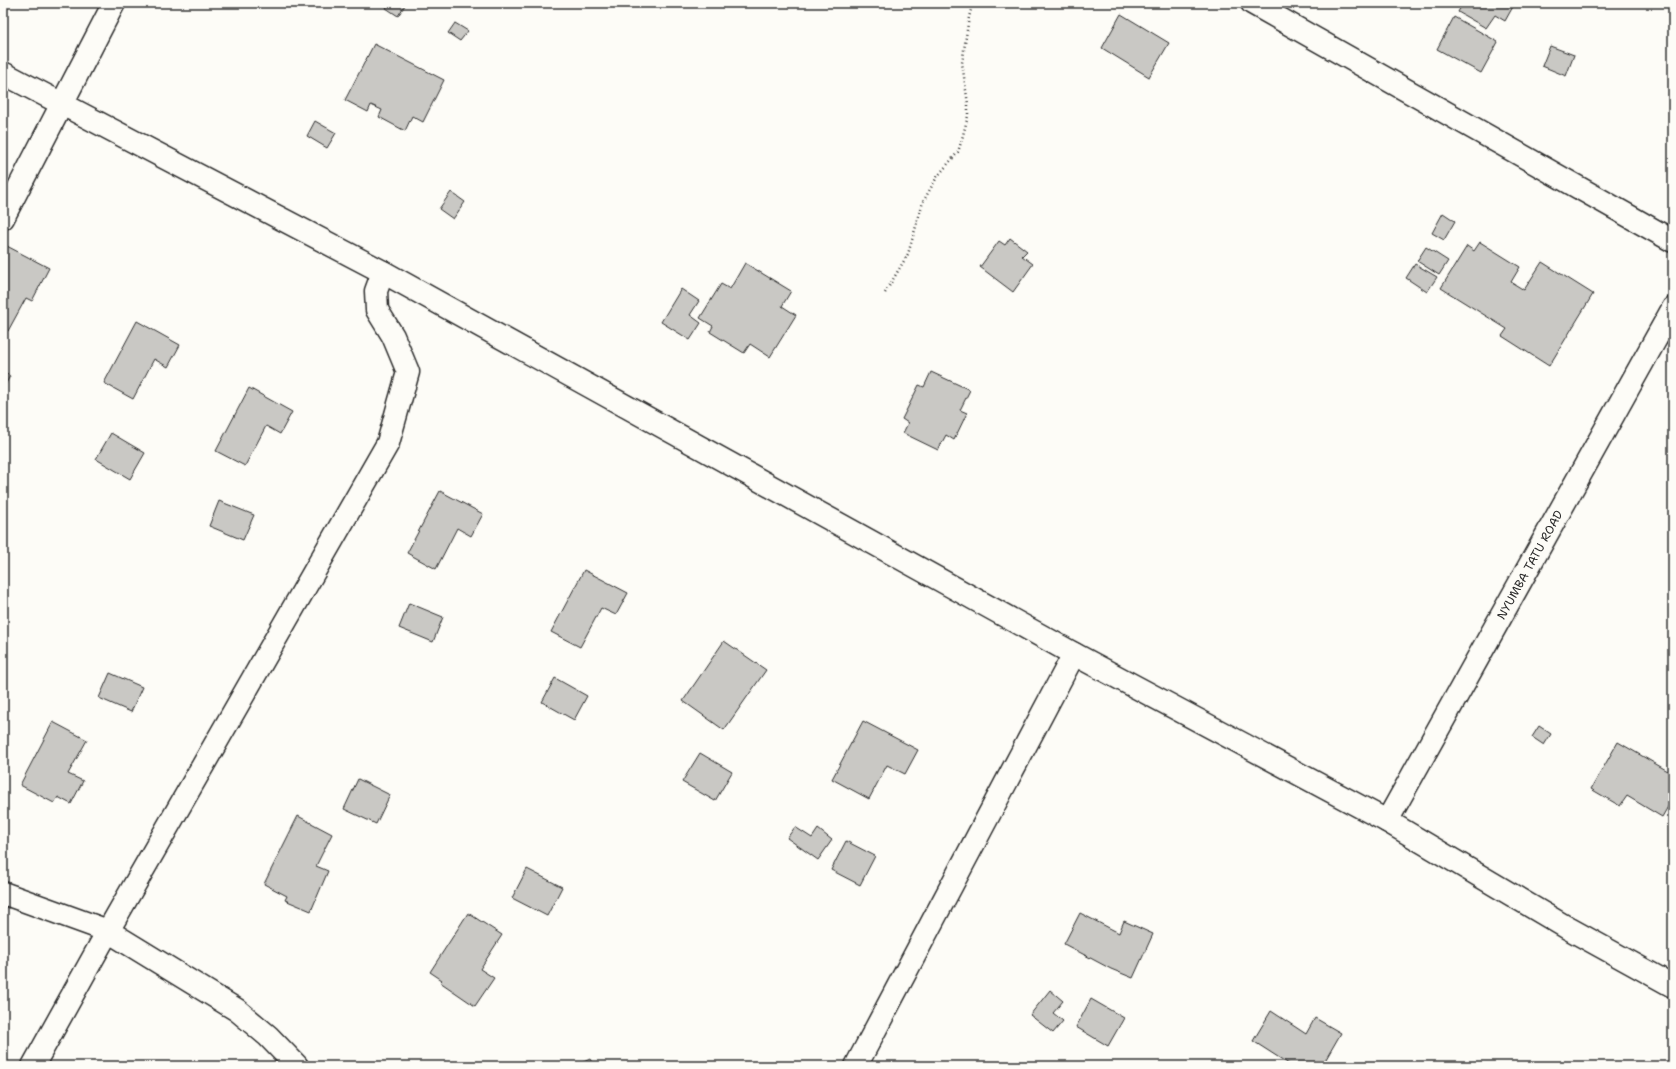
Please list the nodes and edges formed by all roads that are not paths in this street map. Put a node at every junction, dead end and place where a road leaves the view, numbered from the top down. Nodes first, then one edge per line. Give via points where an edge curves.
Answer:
1 (114, 3) edge
2 (1252, 3) edge
3 (3, 73) edge
4 (63, 104) junction
5 (3, 218) edge
6 (1673, 241) edge
7 (383, 272) junction
8 (1673, 308) edge
9 (1074, 654) junction
10 (1386, 821) junction
11 (3, 893) edge
12 (108, 931) junction
13 (1673, 986) edge
14 (33, 1066) edge
15 (297, 1066) edge
16 (856, 1066) edge

1 - 4 street
2 - 6 street
3 - 4 street
4 - 5 street
4 - 7 street
7 - 9 street
7 - 12 street via 376,291 377,310 393,336 408,372 388,443
8 - 10 street, NYUMBA TATU ROAD
9 - 10 street
9 - 16 street
10 - 13 street via 1566,927
11 - 12 street
12 - 14 street
12 - 15 street via 237,1010 268,1036

